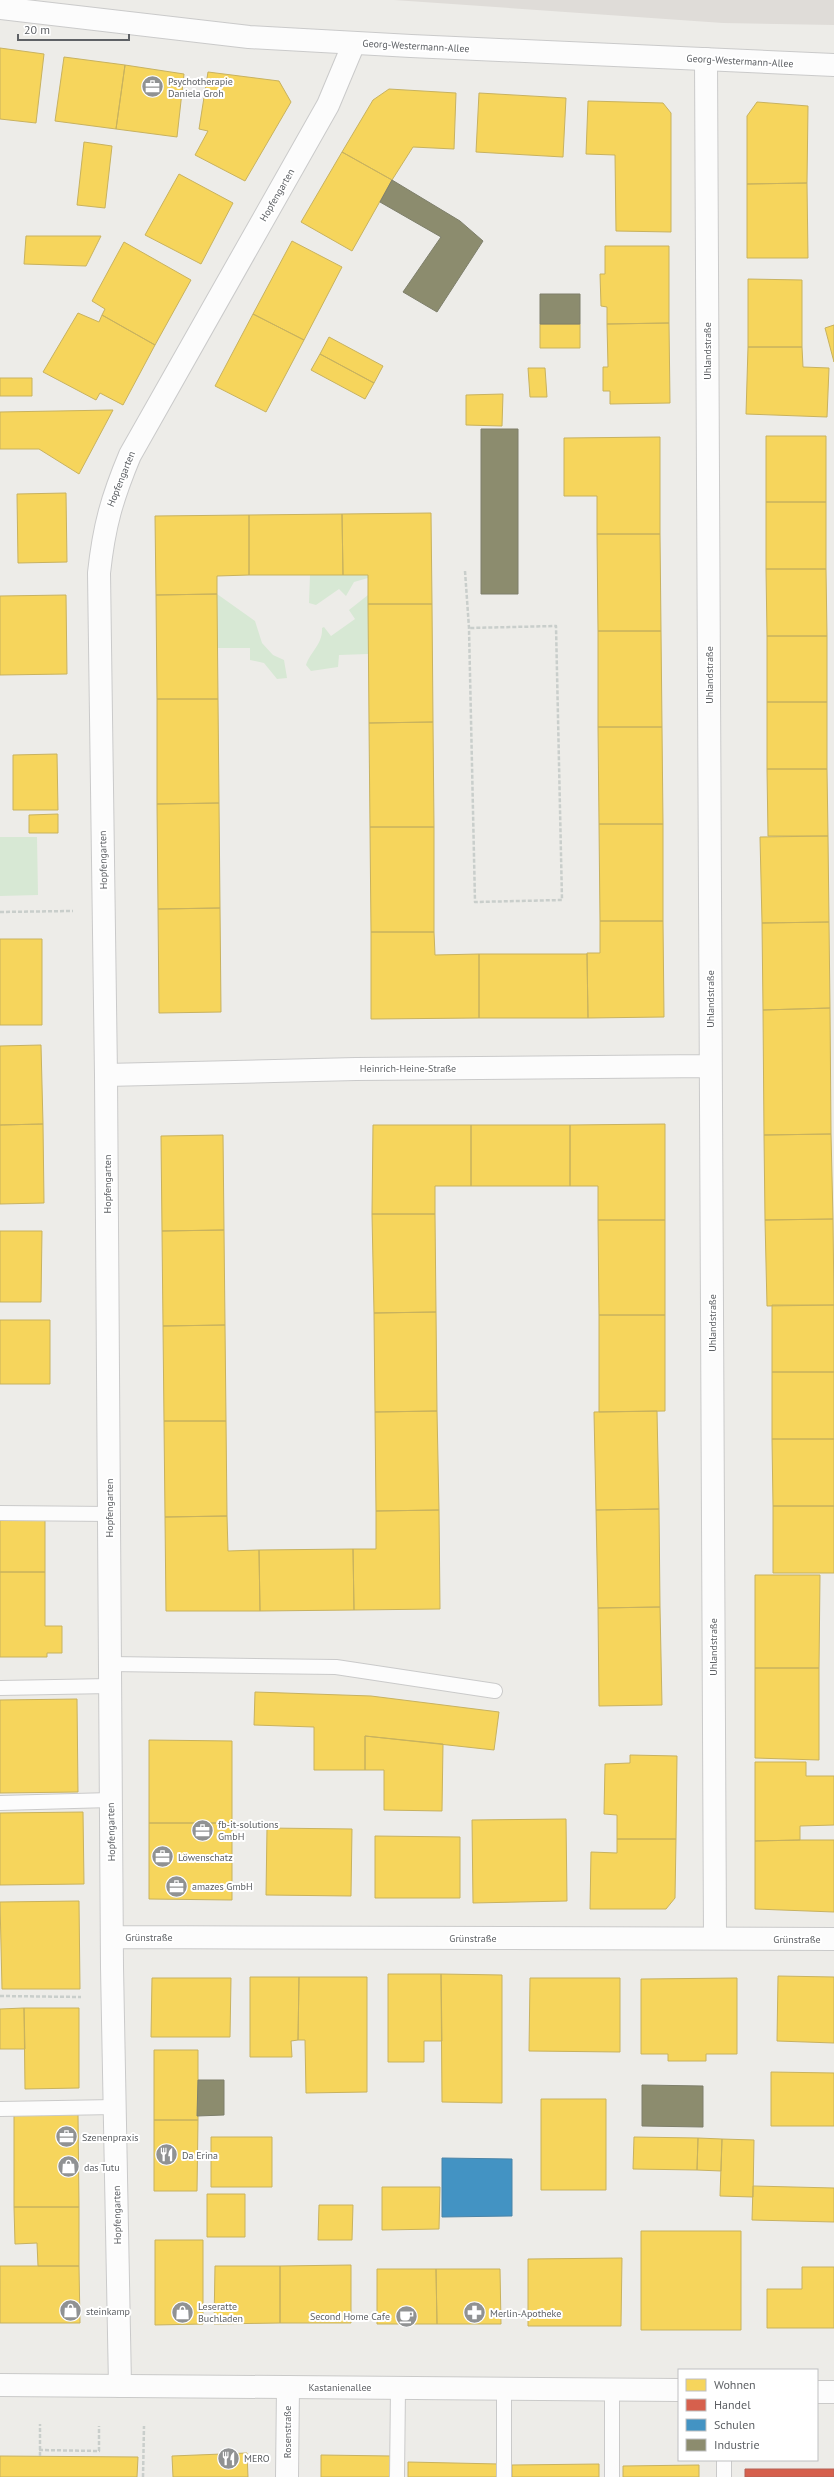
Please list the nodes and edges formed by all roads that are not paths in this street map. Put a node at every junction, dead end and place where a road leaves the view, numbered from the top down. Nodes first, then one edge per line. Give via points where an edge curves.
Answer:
1 (0, 8) edge
2 (354, 43) junction
3 (706, 60) junction
4 (834, 65) edge
5 (710, 1066) junction
6 (106, 1075) junction
7 (0, 1513) edge
8 (109, 1514) junction
9 (110, 1664) junction
10 (110, 1686) junction
11 (0, 1688) edge
12 (495, 1691) dead end
13 (111, 1800) junction
14 (0, 1803) edge
15 (112, 1937) junction
16 (715, 1938) junction
17 (834, 1939) edge
18 (115, 2106) junction
19 (0, 2109) edge
20 (0, 2385) edge
21 (120, 2386) junction
22 (288, 2387) junction
23 (398, 2388) junction
24 (504, 2389) junction
25 (612, 2389) junction
26 (678, 2390) edge
27 (818, 2392) edge
28 (834, 2392) edge
29 (724, 2461) edge
30 (287, 2477) edge
31 (397, 2477) edge
32 (504, 2477) edge
33 (612, 2477) edge
34 (724, 2477) edge

1 - 2 street, Georg-Westermann-Allee via 249,37
2 - 3 street, Georg-Westermann-Allee
2 - 6 street, Hopfengarten via 328,105 130,455 110,506 103,536 99,573
3 - 4 street, Georg-Westermann-Allee
3 - 5 street, Uhlandstraße
5 - 6 street, Heinrich-Heine-Straße via 356,1068
5 - 16 street, Uhlandstraße
6 - 8 street, Hopfengarten
7 - 8 lane
8 - 9 street, Hopfengarten
9 - 10 street, Hopfengarten
9 - 12 lane via 336,1667
10 - 11 lane
10 - 13 street, Hopfengarten
13 - 14 lane
13 - 15 street, Hopfengarten
15 - 16 street, Grünstraße
15 - 18 street, Hopfengarten
16 - 17 street, Grünstraße
18 - 19 lane
18 - 21 street, Hopfengarten
20 - 21 street, Kastanienallee
21 - 22 street, Kastanienallee
22 - 23 street, Kastanienallee
22 - 30 street, Rosenstraße
23 - 24 street, Kastanienallee
23 - 31 lane
24 - 25 street, Kastanienallee
24 - 32 lane
25 - 26 street, Kastanienallee
25 - 33 lane
27 - 28 street
29 - 34 lane

